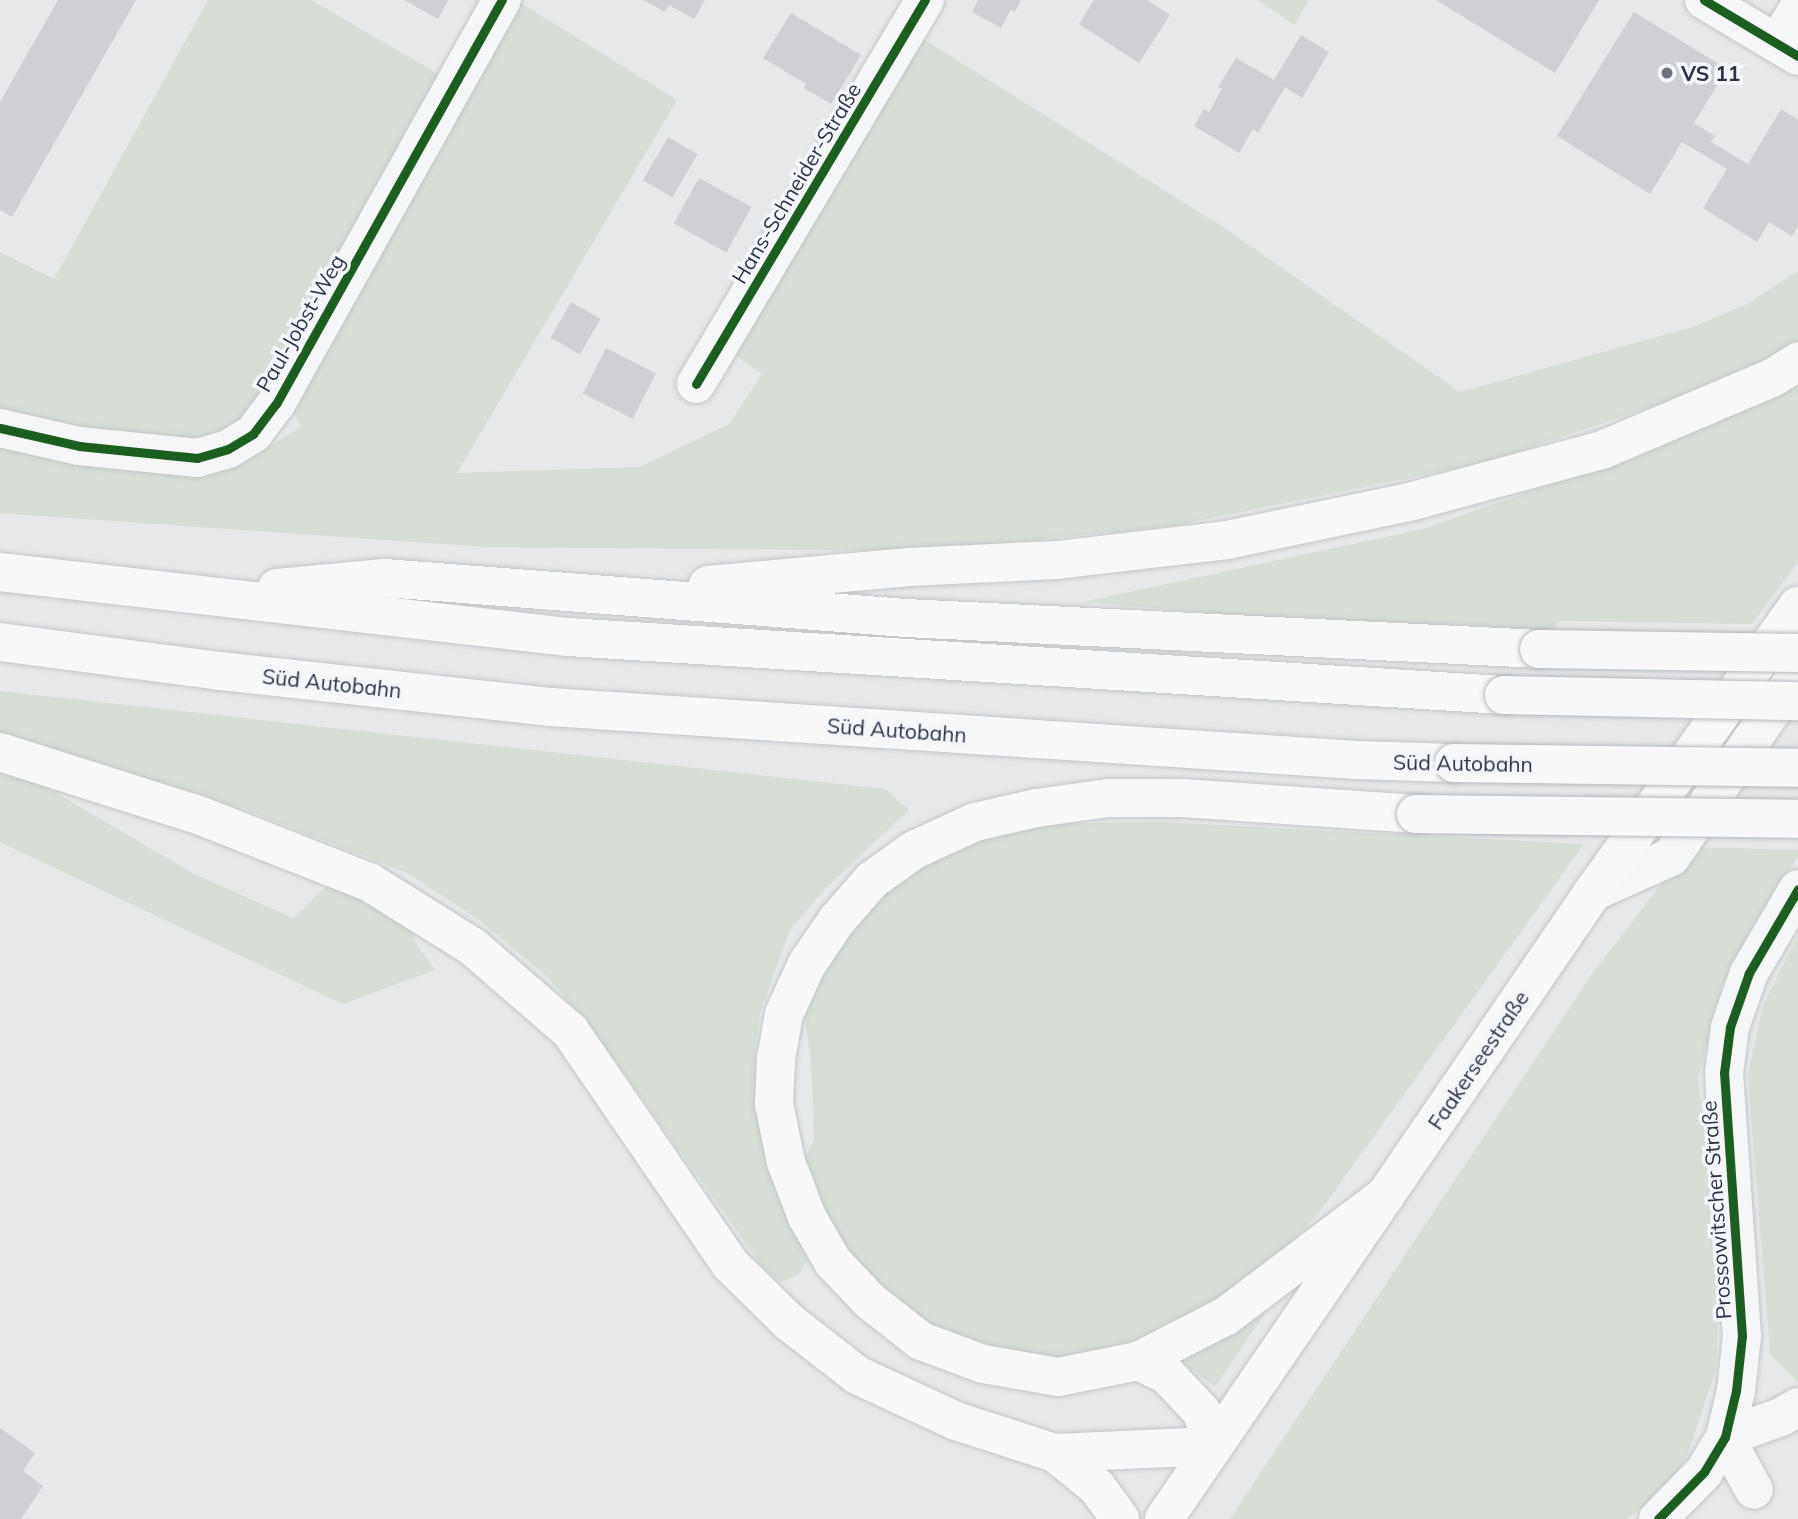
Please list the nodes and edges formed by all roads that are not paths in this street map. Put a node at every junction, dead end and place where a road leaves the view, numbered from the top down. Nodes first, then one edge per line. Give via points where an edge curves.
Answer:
1 (502, 0) edge
2 (925, 0) edge
3 (1703, 0) edge
4 (1798, 9) edge
5 (1788, 50) edge
6 (1798, 362) edge
7 (696, 384) dead end
8 (0, 428) edge
9 (0, 572) edge
10 (198, 596) junction
11 (598, 596) junction
12 (1798, 606) edge
13 (0, 642) edge
14 (1798, 653) edge
15 (1798, 673) edge
16 (1798, 701) edge
17 (0, 752) edge
18 (1798, 768) edge
19 (1798, 819) edge
20 (1798, 889) edge
21 (1593, 892) junction
22 (1386, 1195) junction
23 (1138, 1361) junction
24 (1798, 1407) edge
25 (1726, 1437) junction
26 (1214, 1446) junction
27 (1055, 1453) junction
28 (1754, 1490) dead end
29 (1120, 1519) edge
30 (1164, 1519) edge
31 (1658, 1519) edge

1 - 8 street, Paul-Jobst-Weg via 276,404 253,434 228,449 197,458 79,446
2 - 7 street, Hans-Schneider-Straße
3 - 5 street
4 - 5 street
6 - 11 main road via 1772,378 1602,450 1413,501 1227,540 1057,560 909,567
9 - 10 main road
10 - 11 main road via 385,578
10 - 16 main road, bridge via 568,637 1504,695
11 - 14 main road, bridge via 906,618 1539,649
12 - 21 main road, Faakerseestraße
13 - 18 main road, Süd Autobahn, bridge via 551,707 1356,760
15 - 21 street via 1671,857
17 - 27 main road via 196,814 369,882 473,947 570,1031 730,1264 789,1322 857,1375 956,1421
19 - 23 main road, bridge via 1416,814 1183,798 1108,799 975,822 914,850 872,880 807,964 784,1014 774,1104 786,1162 807,1217 833,1262 870,1301 921,1341 983,1364 1058,1377
20 - 25 street, Prossowitscher Straße via 1749,973 1730,1027 1724,1073 1742,1336
21 - 22 main road, Faakerseestraße
22 - 23 main road via 1226,1315
22 - 26 main road, Faakerseestraße
23 - 26 main road via 1167,1375 1202,1411
24 - 25 street
25 - 28 street
25 - 31 street, Prossowitscher Straße via 1704,1472
26 - 27 main road
26 - 30 main road, Faakerseestraße
27 - 29 main road via 1097,1487

